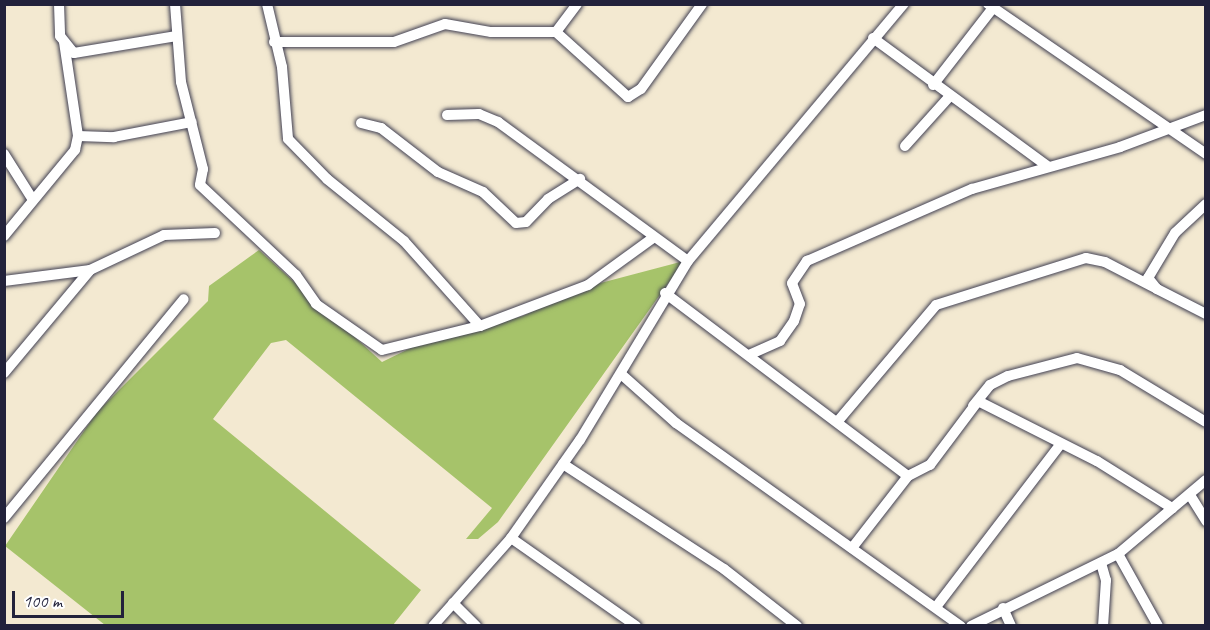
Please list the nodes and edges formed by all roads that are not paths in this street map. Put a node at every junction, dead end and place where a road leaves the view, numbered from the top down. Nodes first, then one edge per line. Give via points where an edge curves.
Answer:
1 (59, 4) edge
2 (175, 4) edge
3 (267, 4) edge
4 (577, 4) edge
5 (702, 4) edge
6 (904, 4) edge
7 (991, 6) edge
8 (556, 32) junction
9 (177, 36) junction
10 (873, 38) junction
11 (64, 42) junction
12 (274, 42) junction
13 (933, 85) junction
14 (950, 96) junction
15 (1206, 115) edge
16 (447, 116) dead end
17 (192, 122) junction
18 (361, 123) dead end
19 (1172, 130) junction
20 (78, 136) junction
21 (905, 146) dead end
22 (4, 154) edge
23 (1206, 154) edge
24 (1047, 166) junction
25 (580, 179) junction
26 (33, 200) junction
27 (1206, 204) edge
28 (215, 233) dead end
29 (4, 236) edge
30 (653, 238) junction
31 (688, 261) junction
32 (90, 270) junction
33 (4, 281) edge
34 (1157, 289) junction
35 (665, 292) junction
36 (184, 299) dead end
37 (1206, 314) edge
38 (480, 326) junction
39 (750, 354) junction
40 (4, 373) edge
41 (621, 374) junction
42 (972, 408) junction
43 (838, 421) junction
44 (1206, 422) edge
45 (1060, 445) junction
46 (563, 464) junction
47 (908, 476) junction
48 (1206, 480) edge
49 (1190, 495) junction
50 (1172, 508) junction
51 (4, 518) edge
52 (1206, 521) edge
53 (511, 538) junction
54 (852, 548) junction
55 (1118, 554) junction
56 (1101, 563) junction
57 (453, 603) junction
58 (936, 607) junction
59 (1003, 608) junction
60 (433, 626) edge
61 (476, 626) edge
62 (636, 626) edge
63 (797, 626) edge
64 (961, 626) edge
65 (971, 626) edge
66 (1011, 626) edge
67 (1103, 626) edge
68 (1158, 626) edge

1 - 11 street
2 - 9 street
3 - 12 street
4 - 8 street
5 - 8 street via 634,97 623,94
6 - 10 street
7 - 13 street
7 - 19 street
8 - 12 street via 491,32 445,24 394,42
9 - 11 street via 74,53
9 - 17 street
10 - 13 street
10 - 31 street
11 - 20 street
12 - 38 street via 282,68 288,139 404,241
13 - 14 street
14 - 21 street
14 - 24 street
15 - 19 street
16 - 25 street via 478,114 498,122
17 - 20 street via 114,137
17 - 38 street via 203,169 200,185 296,275 316,304 382,350
18 - 25 street via 381,128 438,172 483,192 516,223 526,222 548,199
19 - 23 street
19 - 24 street
20 - 26 street via 75,150
22 - 26 street
24 - 39 street via 972,189 807,261 792,283 800,304 794,321 780,341
25 - 30 street
26 - 29 street
27 - 34 street via 1175,233 1149,273
28 - 32 street via 164,235
30 - 31 street
30 - 38 street via 588,285
31 - 35 street
32 - 33 street
32 - 40 street
34 - 37 street
34 - 43 street via 1105,262 1086,258 936,305
35 - 39 street
35 - 41 street
36 - 51 street
39 - 43 street
41 - 46 street
41 - 54 street via 657,409
42 - 44 street via 990,385 1008,376 1077,358 1120,370
42 - 45 street via 978,401
42 - 47 street via 930,465
43 - 47 street
45 - 50 street
45 - 58 street
46 - 53 street
46 - 63 street via 724,569
47 - 54 street
48 - 49 street
49 - 50 street
49 - 52 street
50 - 55 street
53 - 57 street
53 - 62 street
54 - 58 street
55 - 56 street
55 - 68 street
56 - 59 street
56 - 67 street via 1106,580
57 - 60 street
57 - 61 street
58 - 64 street
59 - 65 street
59 - 66 street

